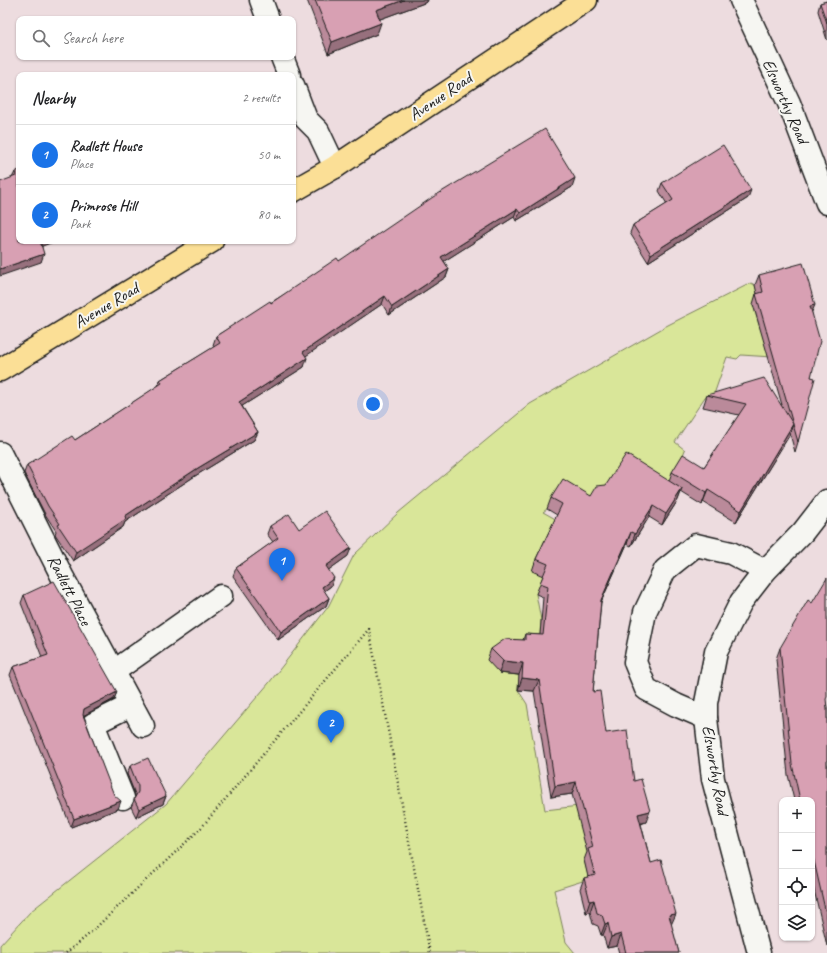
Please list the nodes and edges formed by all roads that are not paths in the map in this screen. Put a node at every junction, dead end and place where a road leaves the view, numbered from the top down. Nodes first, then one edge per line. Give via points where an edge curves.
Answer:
1 (261, 0) edge
2 (586, 0) edge
3 (742, 0) edge
4 (267, 16) edge
5 (283, 60) edge
6 (288, 72) edge
7 (296, 94) edge
8 (335, 167) junction
9 (296, 190) edge
10 (827, 203) edge
11 (207, 244) edge
12 (0, 370) edge
13 (0, 453) edge
14 (827, 501) edge
15 (765, 571) junction
16 (221, 596) dead end
17 (113, 672) junction
18 (131, 705) junction
19 (706, 718) junction
20 (143, 726) dead end
21 (123, 798) dead end
22 (759, 953) edge

1 - 4 street
2 - 8 main road, Avenue Road
3 - 10 street, Elsworthy Road via 789,103
5 - 6 street
7 - 8 street via 306,119 318,131
8 - 9 main road, Avenue Road
11 - 12 main road, Avenue Road
13 - 17 street, Radlett Place
14 - 15 street, Elsworthy Road via 803,532
15 - 19 street, Elsworthy Road via 741,602 716,652 706,703
15 - 19 street via 731,553 696,545 665,570 645,612 635,662 646,689
16 - 17 street
17 - 18 street, Radlett Place
18 - 20 street, Radlett Place
18 - 21 street via 93,724
19 - 22 street, Elsworthy Road via 714,779

